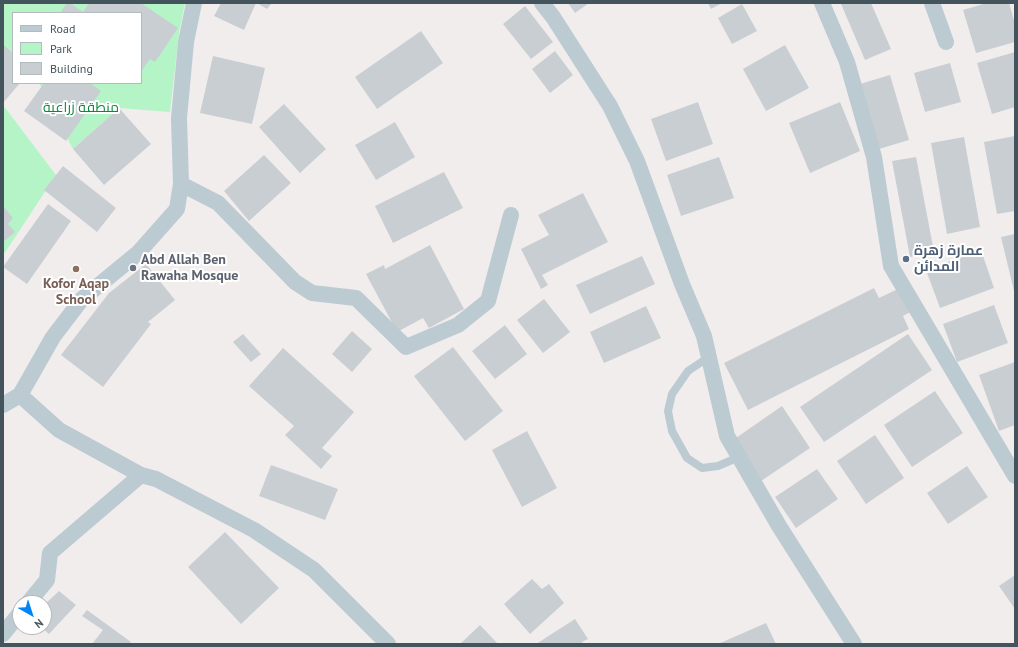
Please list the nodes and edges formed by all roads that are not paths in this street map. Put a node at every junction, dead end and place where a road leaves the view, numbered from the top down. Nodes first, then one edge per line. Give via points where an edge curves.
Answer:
1 (194, 3) edge
2 (542, 3) edge
3 (822, 3) edge
4 (932, 3) edge
5 (946, 42) dead end
6 (182, 184) junction
7 (511, 215) dead end
8 (709, 357) junction
9 (20, 395) junction
10 (3, 405) edge
11 (739, 457) junction
12 (141, 475) junction
13 (1015, 476) edge
14 (35, 595) edge
15 (12, 623) edge
16 (3, 634) edge
17 (388, 644) edge
18 (854, 644) edge

1 - 6 street via 186,42 179,118
2 - 8 street via 610,106 637,161 704,336
3 - 13 street via 846,62 874,157 891,266
4 - 5 street
6 - 7 street via 218,203 295,282 312,293 356,298 406,347 458,325 488,301
6 - 9 street via 177,209 138,253 82,299 53,336
8 - 11 street via 727,436
8 - 11 lane via 688,371 672,394 668,412 672,431 687,458 702,468 718,466
9 - 10 street
9 - 12 street via 59,430
11 - 18 street via 779,526
12 - 14 street via 50,553 47,580
12 - 17 street via 156,479 254,530 314,570
15 - 16 street

